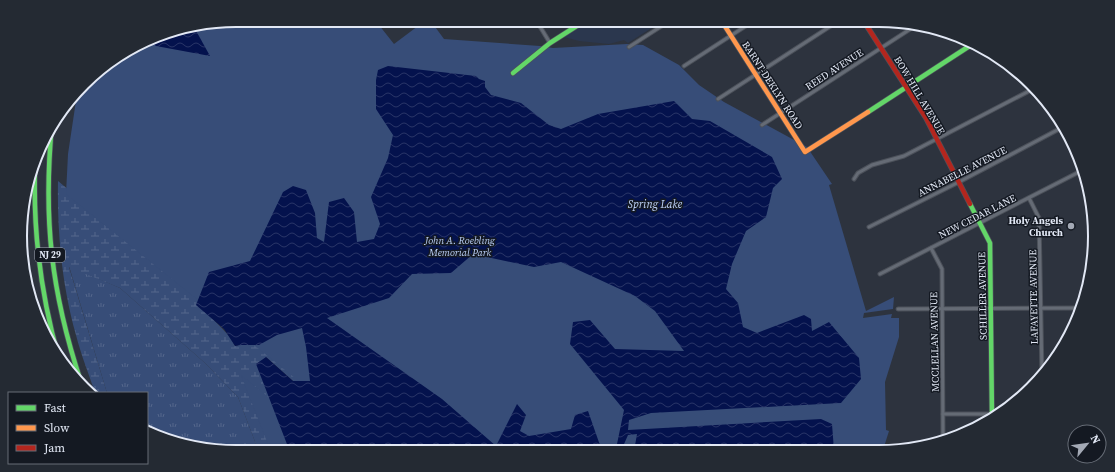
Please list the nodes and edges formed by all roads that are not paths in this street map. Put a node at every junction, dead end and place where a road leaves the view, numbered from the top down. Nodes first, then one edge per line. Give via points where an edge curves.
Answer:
1 (540, 27) edge
2 (575, 27) edge
3 (660, 27) edge
4 (725, 27) edge
5 (744, 27) edge
6 (829, 27) edge
7 (868, 27) edge
8 (910, 30) edge
9 (731, 36) junction
10 (550, 43) junction
11 (629, 47) dead end
12 (968, 47) edge
13 (881, 48) junction
14 (684, 66) dead end
15 (513, 73) dead end
16 (756, 74) junction
17 (906, 87) junction
18 (1030, 91) edge
19 (718, 99) dead end
20 (781, 113) junction
21 (762, 125) dead end
22 (1058, 129) edge
23 (937, 139) junction
24 (50, 141) edge
25 (1078, 173) edge
26 (35, 179) edge
27 (854, 179) dead end
28 (959, 182) junction
29 (1029, 198) junction
30 (980, 223) junction
31 (869, 227) dead end
32 (931, 248) junction
33 (880, 274) dead end
34 (992, 308) junction
35 (1041, 308) junction
36 (1075, 308) edge
37 (942, 309) junction
38 (898, 310) dead end
39 (52, 334) edge
40 (1042, 367) edge
41 (77, 371) edge
42 (992, 412) edge
43 (943, 414) junction
44 (986, 416) edge
45 (943, 435) edge

1 - 10 street
2 - 10 main road
3 - 11 street
4 - 9 main road, BARNT-DEKLYN ROAD
5 - 9 street
6 - 16 street
7 - 13 main road, BOW HILL AVENUE
8 - 13 street, REED AVENUE
9 - 14 street
9 - 16 main road, BARNT-DEKLYN ROAD
10 - 15 main road
12 - 17 main road
13 - 17 main road, BOW HILL AVENUE
13 - 20 street, REED AVENUE
16 - 19 street
16 - 20 main road, BARNT-DEKLYN ROAD
17 - 20 main road, BARNT-DEKLYN ROAD via 805,152
17 - 23 main road, BOW HILL AVENUE
18 - 23 street
20 - 21 street, REED AVENUE
22 - 28 street, ANNABELLE AVENUE
23 - 27 street via 904,156 872,165 858,173
23 - 28 main road, BOW HILL AVENUE
24 - 41 main road, NJ 29 via 47,195 50,250 61,318
25 - 29 street, NEW CEDAR LANE
26 - 39 main road, NJ 29 via 39,270
28 - 30 main road, SCHILLER AVENUE
28 - 31 street, ANNABELLE AVENUE
29 - 30 street, NEW CEDAR LANE
29 - 35 street, LAFAYETTE AVENUE via 1039,218
30 - 32 street, NEW CEDAR LANE
30 - 34 main road, SCHILLER AVENUE via 990,243
32 - 33 street, NEW CEDAR LANE
32 - 37 street, MCCLELLAN AVENUE via 942,269
34 - 35 street
34 - 37 street
34 - 42 main road, SCHILLER AVENUE
35 - 36 street
35 - 40 street, LAFAYETTE AVENUE
37 - 38 street
37 - 43 street, MCCLELLAN AVENUE
43 - 44 street
43 - 45 street, MCCLELLAN AVENUE

